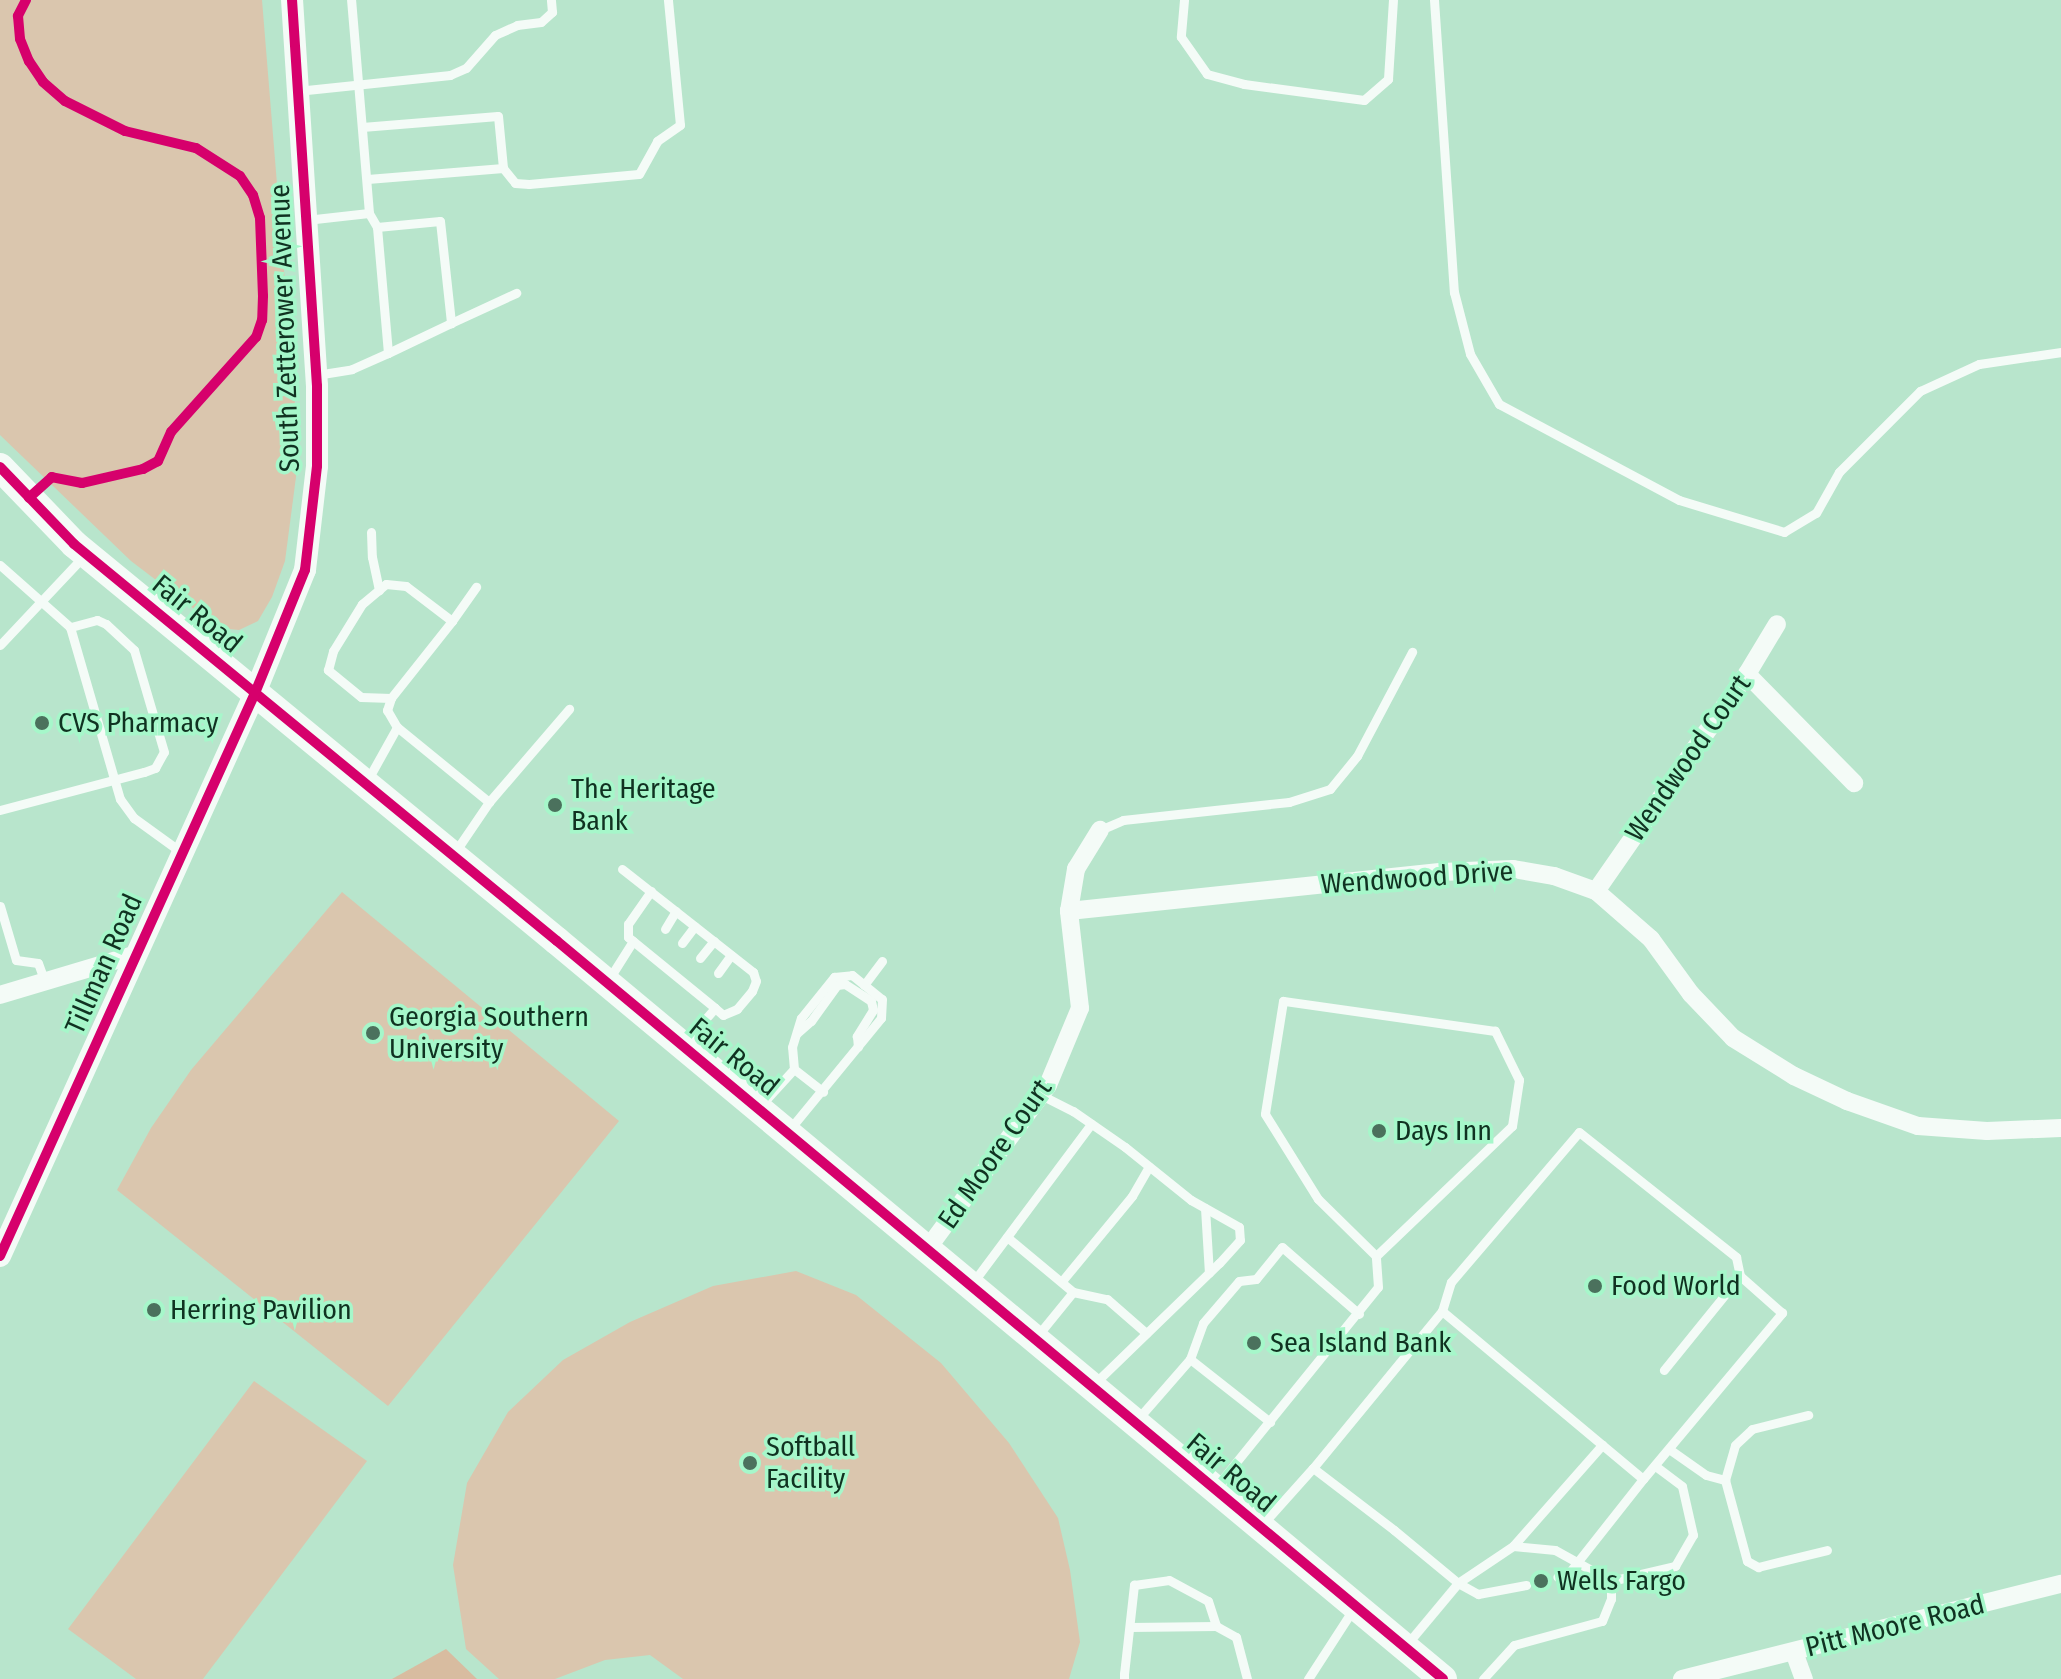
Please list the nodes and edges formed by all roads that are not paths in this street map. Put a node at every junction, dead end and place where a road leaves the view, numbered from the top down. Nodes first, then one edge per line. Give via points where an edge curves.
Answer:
1 (292, 0) edge
2 (351, 0) edge
3 (551, 0) edge
4 (668, 0) edge
5 (1184, 0) edge
6 (1393, 0) edge
7 (1434, 0) edge
8 (357, 86) junction
9 (297, 91) junction
10 (362, 127) junction
11 (503, 168) junction
12 (367, 179) junction
13 (369, 213) junction
14 (306, 220) junction
15 (377, 227) junction
16 (516, 293) dead end
17 (451, 323) junction
18 (2061, 352) edge
19 (388, 353) junction
20 (316, 375) junction
21 (0, 467) edge
22 (371, 532) dead end
23 (86, 554) junction
24 (0, 565) edge
25 (476, 587) dead end
26 (379, 590) junction
27 (44, 601) junction
28 (452, 621) junction
29 (1777, 624) dead end
30 (70, 627) junction
31 (0, 645) edge
32 (1412, 652) dead end
33 (1747, 674) junction
34 (255, 693) junction
35 (391, 698) junction
36 (569, 709) dead end
37 (397, 727) junction
38 (114, 780) junction
39 (1854, 783) dead end
40 (365, 784) junction
41 (489, 802) junction
42 (0, 810) edge
43 (1100, 830) joint
44 (181, 852) junction
45 (453, 855) junction
46 (622, 869) dead end
47 (651, 891) junction
48 (1596, 891) junction
49 (0, 906) edge
50 (676, 911) junction
51 (1069, 911) junction
52 (695, 926) junction
53 (665, 929) dead end
54 (633, 941) junction
55 (714, 941) junction
56 (682, 943) dead end
57 (133, 955) junction
58 (731, 955) junction
59 (700, 958) dead end
60 (882, 961) dead end
61 (718, 973) dead end
62 (45, 982) junction
63 (607, 983) junction
64 (864, 985) junction
65 (0, 995) edge
66 (715, 1008) junction
67 (796, 1035) junction
68 (681, 1046) junction
69 (858, 1047) junction
70 (794, 1069) junction
71 (823, 1092) junction
72 (1041, 1095) junction
73 (758, 1108) junction
74 (1091, 1124) junction
75 (2061, 1128) edge
76 (787, 1132) junction
77 (1149, 1166) junction
78 (1205, 1208) junction
79 (1007, 1237) junction
80 (928, 1248) junction
81 (0, 1256) edge
82 (1376, 1256) junction
83 (1209, 1273) junction
84 (1740, 1276) junction
85 (1062, 1281) junction
86 (971, 1285) junction
87 (1073, 1292) junction
88 (1442, 1311) junction
89 (1359, 1314) junction
90 (1146, 1333) junction
91 (1036, 1338) junction
92 (1190, 1359) junction
93 (1664, 1370) dead end
94 (1091, 1387) junction
95 (1808, 1415) dead end
96 (1270, 1422) junction
97 (1135, 1423) junction
98 (1602, 1445) junction
99 (1669, 1449) junction
100 (1655, 1466) junction
101 (1313, 1468) junction
102 (1643, 1479) junction
103 (1725, 1480) junction
104 (1214, 1489) junction
105 (1260, 1527) junction
106 (1513, 1546) junction
107 (1827, 1550) dead end
108 (1578, 1561) junction
109 (1557, 1577) dead end
110 (1611, 1581) junction
111 (1458, 1583) junction
112 (2061, 1584) edge
113 (1526, 1585) dead end
114 (1355, 1606) junction
115 (1216, 1626) junction
116 (1130, 1627) junction
117 (1404, 1647) junction
118 (1794, 1652) junction
119 (1124, 1679) edge
120 (1247, 1679) edge
121 (1308, 1679) edge
122 (1443, 1679) edge
123 (1483, 1679) edge
124 (1682, 1679) edge
125 (1804, 1679) edge

1 - 9 street, South Zetterower Avenue
2 - 8 lane
3 - 8 lane via 552,12 541,22 495,35 466,68 450,75
4 - 11 lane via 680,125 657,141 639,174 529,184 515,183
5 - 6 lane via 1181,37 1207,74 1364,100 1388,79
7 - 18 lane via 1454,292 1470,354 1499,404 1679,500 1784,532 1816,513 1839,472 1920,391 1979,364
8 - 9 lane
8 - 10 lane
9 - 14 street, South Zetterower Avenue
10 - 11 lane via 498,116
10 - 12 lane
11 - 12 lane
12 - 13 lane
13 - 14 lane
13 - 15 lane
14 - 20 street, South Zetterower Avenue
15 - 17 lane via 440,221
15 - 19 lane
16 - 17 lane
17 - 19 lane
19 - 20 lane via 352,369
20 - 34 street, South Zetterower Avenue via 317,466 305,570
21 - 23 main road, Fair Road
22 - 26 lane
23 - 27 lane
23 - 34 main road, Fair Road
24 - 27 lane
25 - 28 lane
26 - 28 lane via 386,584 406,586
26 - 35 lane via 362,604 333,651 328,670 361,697
27 - 30 lane
27 - 31 lane
28 - 35 lane
29 - 33 street, Wendwood Court
30 - 38 lane
30 - 38 lane via 97,620 134,650 162,743 164,752 155,768
32 - 43 lane via 1357,756 1330,789 1289,802 1123,820
33 - 39 street
33 - 48 street, Wendwood Court
34 - 40 main road, Fair Road
34 - 44 street, Tillman Road
35 - 37 lane via 387,710
36 - 41 lane
37 - 40 lane
37 - 41 lane
38 - 42 lane
38 - 44 lane via 134,818
40 - 45 main road, Fair Road
41 - 45 lane
43 - 51 street, Ed Moore Court via 1076,869
44 - 57 street, Tillman Road
45 - 63 main road, Fair Road
46 - 47 lane
47 - 50 lane
47 - 54 lane via 628,924
48 - 51 street, Wendwood Drive via 1513,869
48 - 75 street, Wendwood Drive via 1651,939 1691,994 1733,1038 1794,1076 1918,1126 1987,1131
49 - 62 lane via 16,960 38,963
50 - 52 lane
50 - 53 lane
51 - 72 street, Ed Moore Court via 1080,1008
52 - 55 lane
52 - 56 lane
54 - 63 lane
54 - 66 lane via 647,947
55 - 58 lane
55 - 59 lane
57 - 62 street
57 - 81 street, Tillman Road
58 - 61 lane
58 - 66 lane via 753,972 756,981 737,1009 723,1015
60 - 64 lane
62 - 65 street
63 - 68 main road, Fair Road
64 - 67 lane via 852,975 834,977 801,1018
64 - 69 lane via 882,999 881,1018
66 - 68 lane
67 - 69 lane via 837,985 845,984 871,1001 873,1010 857,1036
67 - 70 lane
68 - 73 main road, Fair Road
69 - 71 lane
70 - 71 lane
70 - 73 lane
71 - 76 lane
72 - 74 lane
72 - 80 street, Ed Moore Court
73 - 76 main road, Fair Road
74 - 77 lane
74 - 79 lane
76 - 80 main road, Fair Road
77 - 78 lane
77 - 85 lane via 1132,1196
78 - 83 lane
78 - 83 lane via 1239,1227 1240,1240
79 - 85 lane
79 - 86 lane
80 - 86 main road, Fair Road
82 - 82 lane via 1512,1126 1519,1080 1495,1031 1283,1001 1265,1114 1318,1199
82 - 89 lane via 1378,1287
83 - 90 lane
84 - 88 lane via 1736,1257 1579,1132 1451,1282
84 - 93 lane
84 - 99 lane via 1782,1313
85 - 87 lane
86 - 91 main road, Fair Road
87 - 90 lane via 1107,1299
87 - 91 lane
88 - 98 lane
88 - 101 lane
89 - 92 lane via 1282,1247 1256,1279 1239,1281 1203,1323
89 - 96 lane
90 - 94 lane
91 - 94 main road, Fair Road
92 - 96 lane
92 - 97 lane
94 - 97 main road, Fair Road
95 - 103 lane via 1752,1429 1735,1445
96 - 104 lane
97 - 104 main road, Fair Road
98 - 102 lane
98 - 106 lane
99 - 100 lane
99 - 103 lane via 1706,1475
100 - 102 lane
100 - 110 lane via 1682,1486 1693,1535 1675,1566
101 - 105 lane
101 - 111 lane
102 - 108 lane
103 - 107 lane via 1747,1561 1758,1567
104 - 105 main road, Fair Road
105 - 114 main road, Fair Road
106 - 108 lane via 1555,1550
106 - 111 lane
108 - 109 lane via 1568,1574
108 - 110 lane
110 - 123 lane via 1602,1621 1514,1645
111 - 113 lane via 1478,1594
111 - 117 lane
112 - 118 street, Pitt Moore Road
114 - 117 main road, Fair Road
114 - 121 lane
115 - 116 lane
115 - 116 lane via 1208,1601 1169,1580 1134,1585
115 - 120 lane via 1236,1637
116 - 119 lane
117 - 122 main road, Fair Road
118 - 124 street, Pitt Moore Road
118 - 125 street

